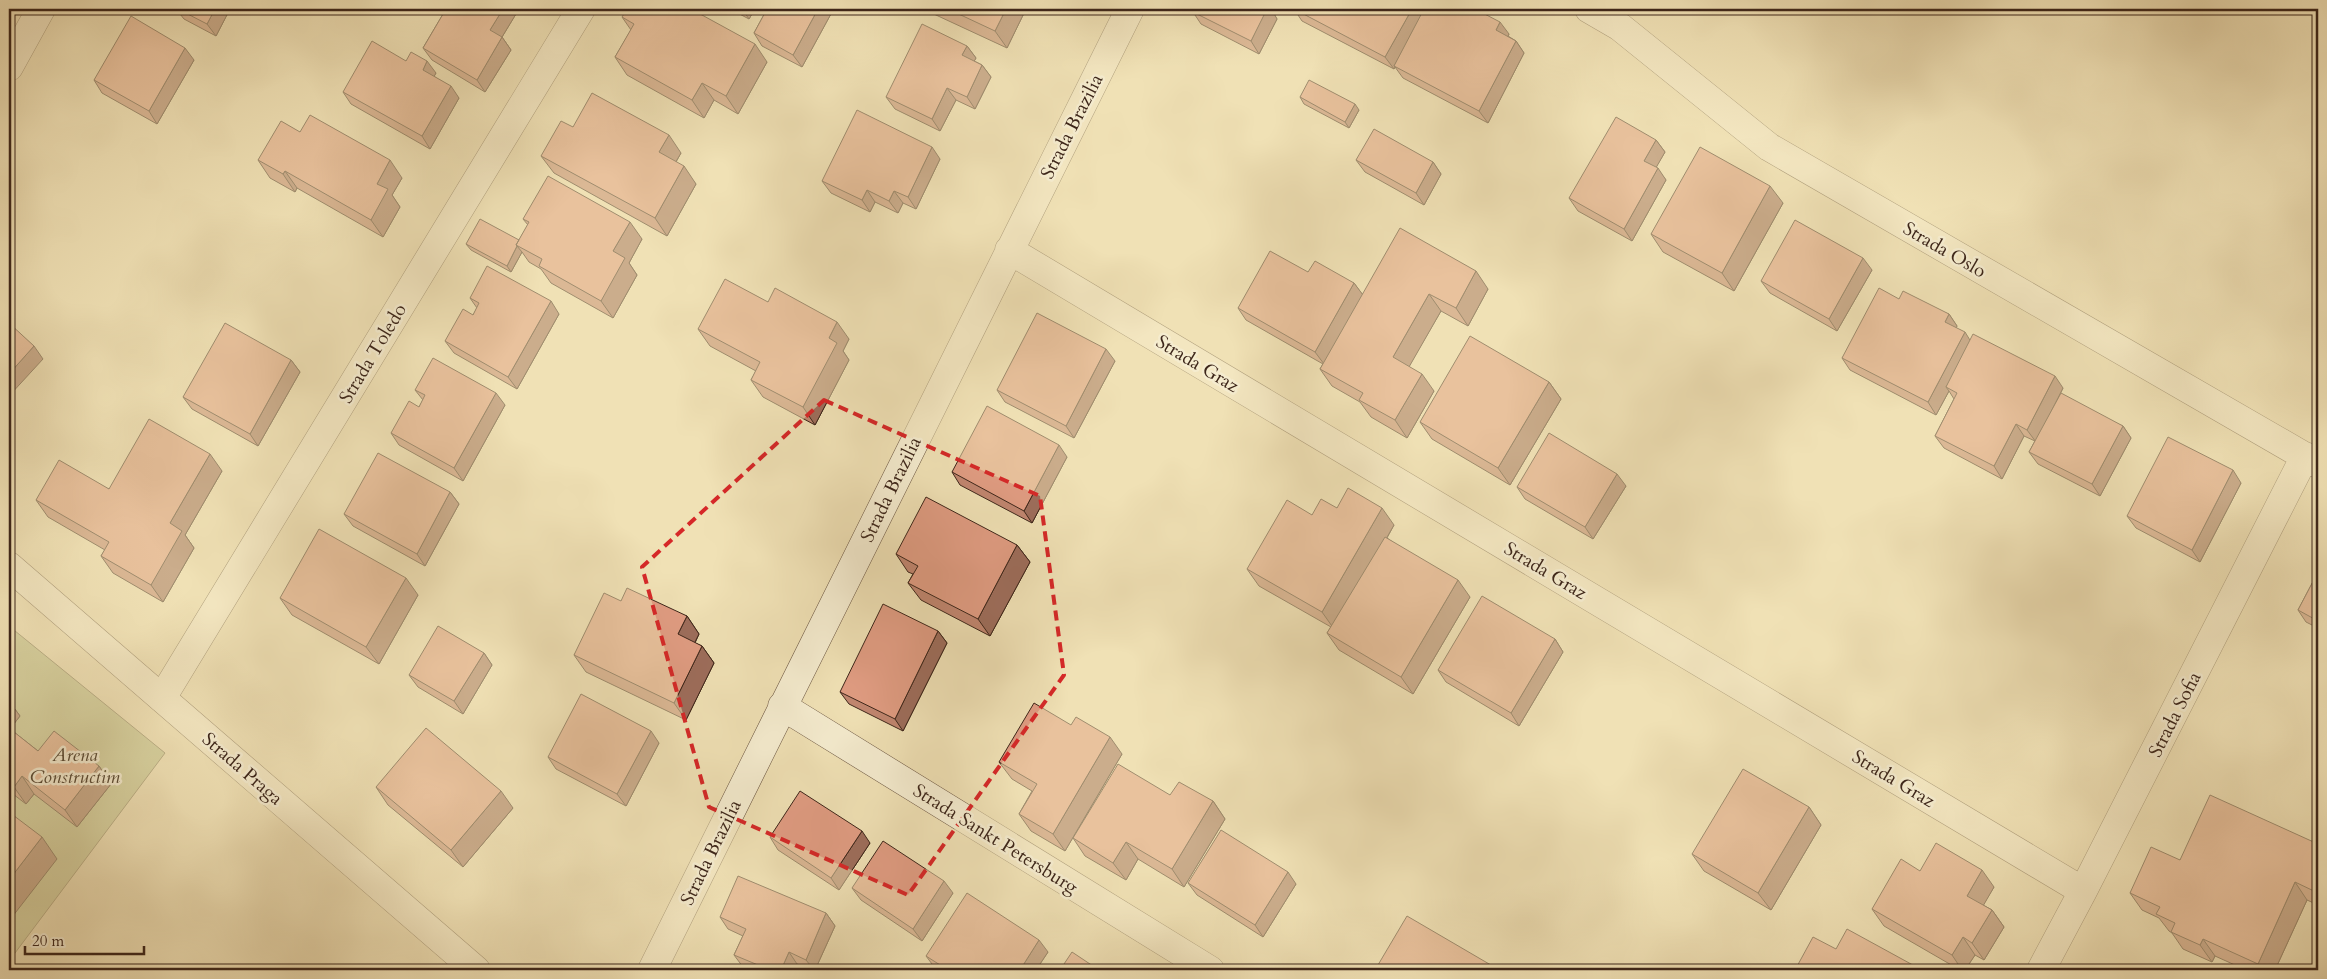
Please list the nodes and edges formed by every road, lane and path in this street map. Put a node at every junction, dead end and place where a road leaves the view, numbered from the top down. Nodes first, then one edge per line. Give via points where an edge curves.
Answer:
1 (41, 9) edge
2 (581, 9) edge
3 (1130, 9) edge
4 (1589, 9) edge
5 (9, 67) edge
6 (1009, 250) junction
7 (2312, 460) edge
8 (9, 566) edge
9 (162, 698) junction
10 (782, 706) junction
11 (2083, 891) junction
12 (476, 970) edge
13 (652, 970) edge
14 (1210, 970) edge
15 (2041, 970) edge

1 - 5 street
2 - 9 street, Strada Toledo
3 - 6 street, Strada Brazilia
4 - 7 street, Strada Oslo via 1620,27 1769,147
6 - 10 street, Strada Brazilia
6 - 11 street, Strada Graz
7 - 11 street, Strada Sofia
8 - 9 street, Strada Praga
9 - 12 street, Strada Praga
10 - 13 street, Strada Brazilia
10 - 14 street, Strada Sankt Petersburg
11 - 15 street, Strada Sofia

